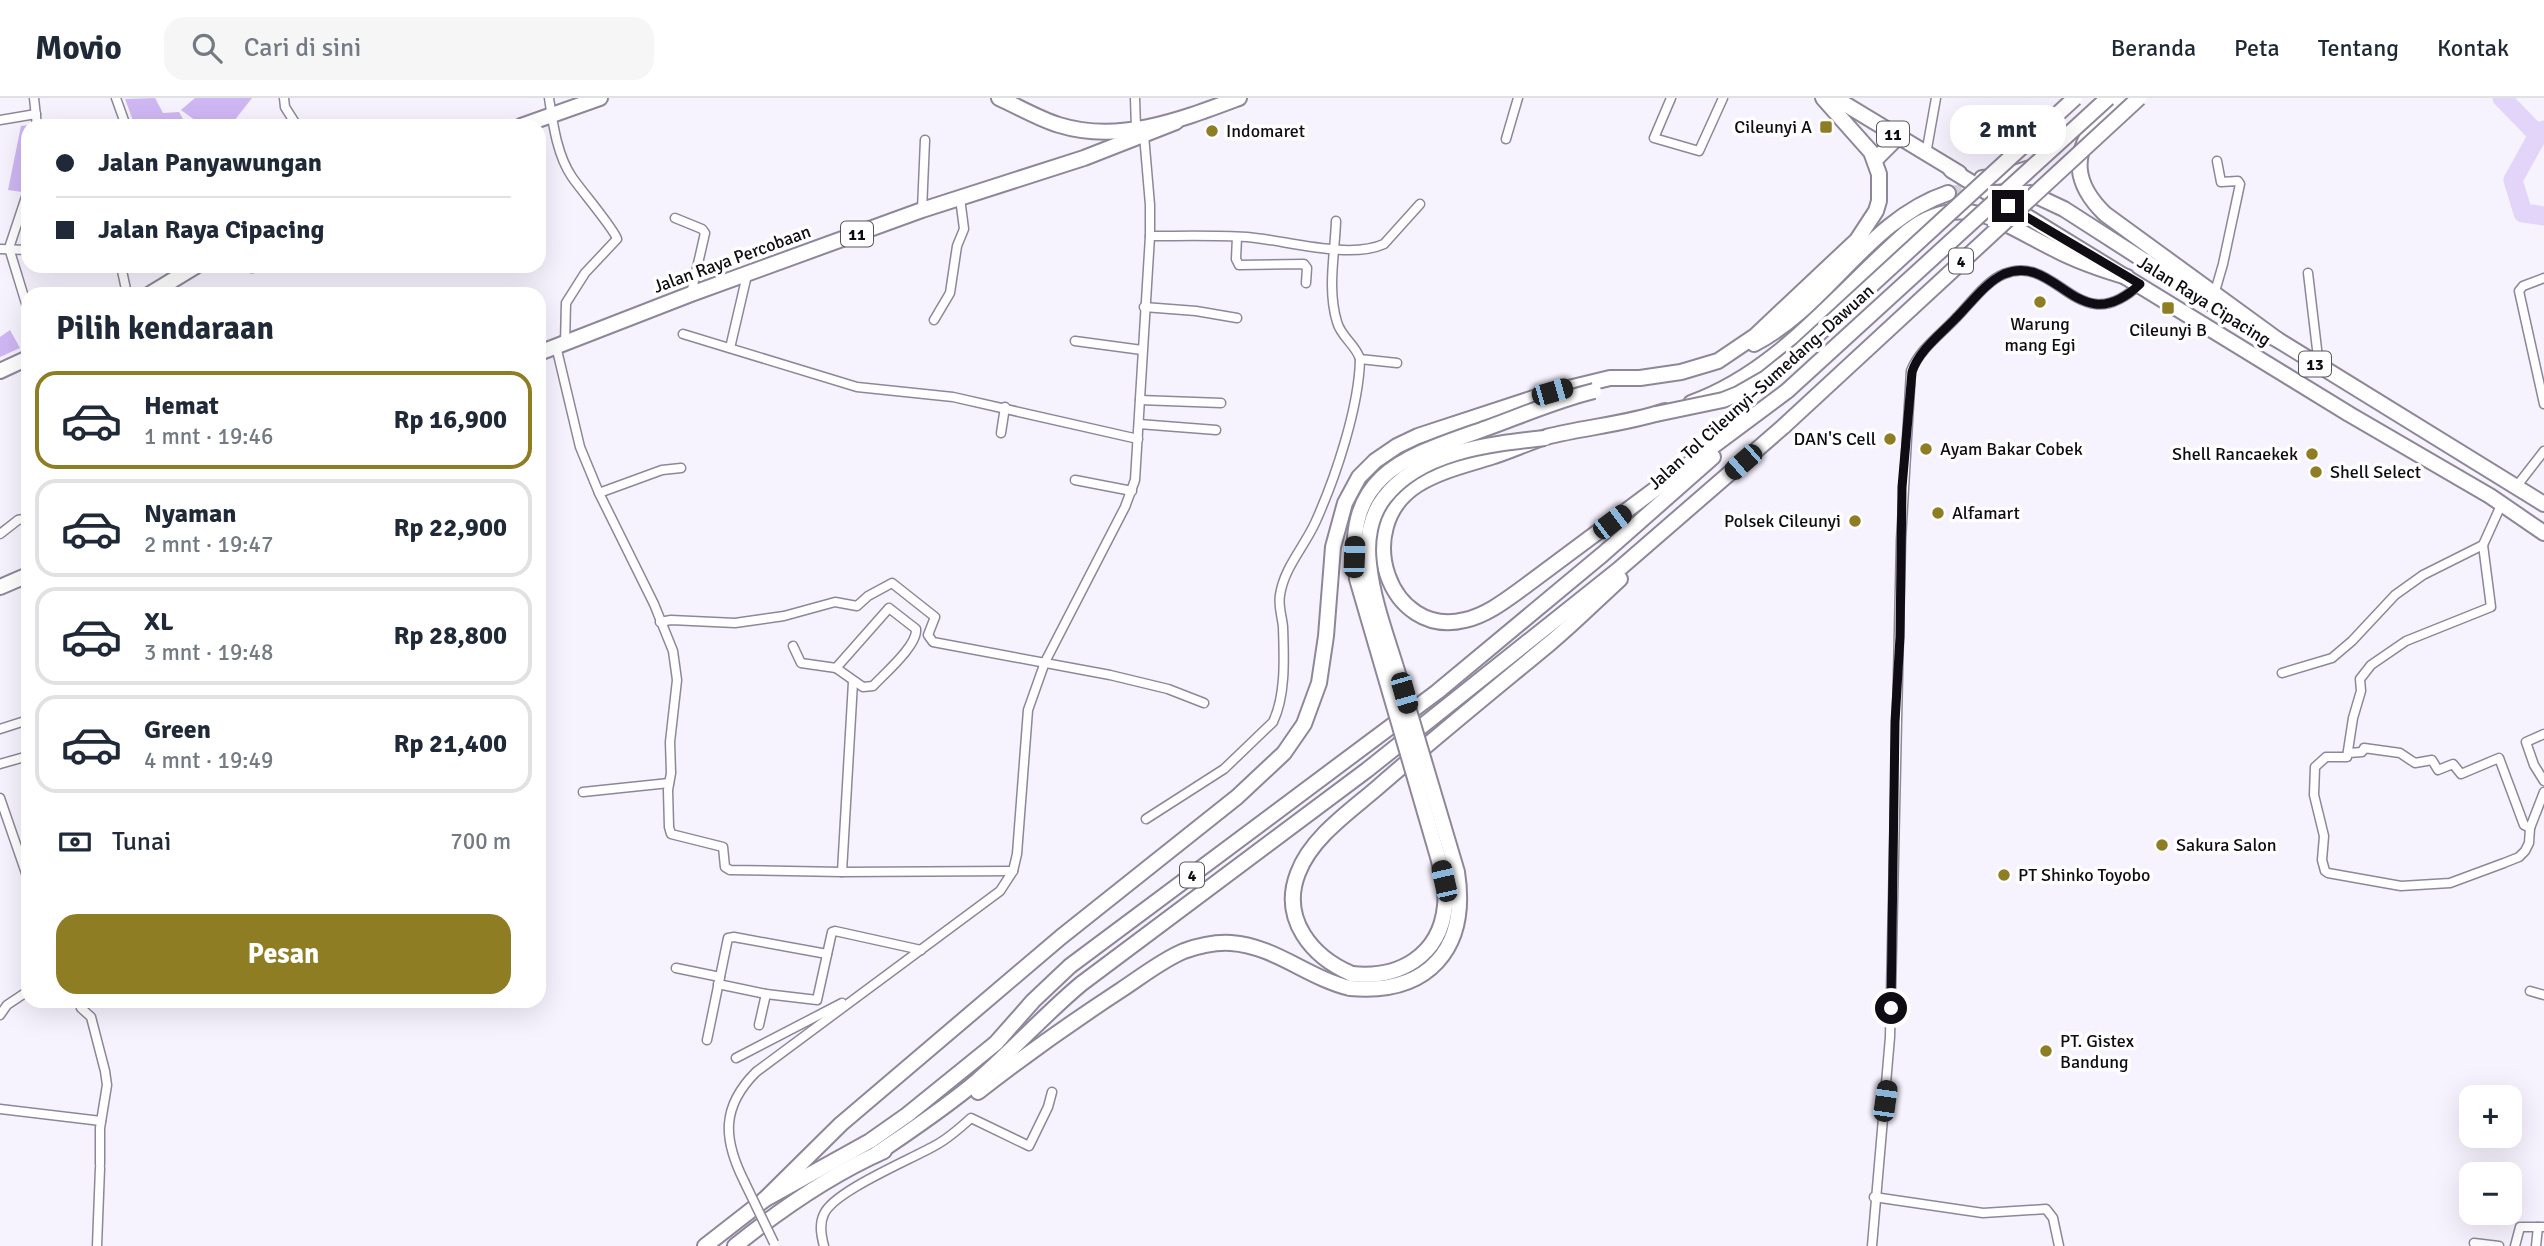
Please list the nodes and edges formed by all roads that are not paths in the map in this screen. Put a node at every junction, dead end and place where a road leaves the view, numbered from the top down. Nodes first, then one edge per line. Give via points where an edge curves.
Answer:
1 (34, 98) edge
2 (116, 98) edge
3 (284, 98) edge
4 (549, 98) edge
5 (600, 98) edge
6 (999, 98) edge
7 (1135, 98) edge
8 (1239, 98) edge
9 (1518, 98) edge
10 (1671, 98) edge
11 (1723, 98) edge
12 (1823, 98) edge
13 (1835, 98) edge
14 (1936, 98) edge
15 (2075, 98) edge
16 (2108, 98) edge
17 (2123, 98) edge
18 (2139, 98) edge
19 (36, 114) junction
20 (552, 117) junction
21 (36, 119) edge
22 (124, 119) edge
23 (293, 119) edge
24 (545, 119) edge
25 (0, 120) edge
26 (2098, 120) junction
27 (1080, 130) junction
28 (1140, 132) junction
29 (1898, 137) junction
30 (1506, 139) dead end
31 (925, 140) dead end
32 (1926, 154) junction
33 (1084, 158) junction
34 (1875, 160) junction
35 (2217, 161) dead end
36 (1951, 170) junction
37 (1948, 193) tunnel mouth
38 (2030, 193) tunnel mouth
39 (960, 198) junction
40 (1420, 204) dead end
41 (21, 208) edge
42 (922, 210) junction
43 (675, 218) dead end
44 (1336, 221) dead end
45 (1150, 236) junction
46 (1237, 237) junction
47 (1861, 244) junction
48 (5, 248) edge
49 (1333, 250) junction
50 (184, 273) edge
51 (2308, 273) dead end
52 (747, 275) junction
53 (2544, 278) edge
54 (2134, 281) junction
55 (1307, 283) dead end
56 (162, 287) edge
57 (21, 291) edge
58 (691, 294) junction
59 (2214, 295) junction
60 (1144, 307) junction
61 (1237, 317) dead end
62 (934, 320) dead end
63 (683, 334) dead end
64 (2278, 340) junction
65 (1075, 341) dead end
66 (560, 344) junction
67 (730, 348) junction
68 (546, 350) edge
69 (1142, 351) junction
70 (1360, 359) junction
71 (21, 361) edge
72 (1396, 363) dead end
73 (2319, 366) junction
74 (0, 371) edge
75 (1640, 377) junction
76 (1787, 391) junction
77 (1140, 400) junction
78 (1221, 403) dead end
79 (2544, 404) edge
80 (1005, 407) junction
81 (1656, 414) junction
82 (1139, 424) junction
83 (1784, 426) junction
84 (1216, 430) dead end
85 (1000, 433) dead end
86 (1545, 438) junction
87 (1138, 439) junction
88 (2544, 451) edge
89 (681, 467) dead end
90 (1074, 480) dead end
91 (2516, 487) junction
92 (1132, 491) junction
93 (599, 493) junction
94 (2502, 503) junction
95 (2544, 504) edge
96 (21, 519) edge
97 (2544, 533) edge
98 (0, 534) edge
99 (2483, 545) junction
100 (21, 578) edge
101 (0, 587) edge
102 (660, 622) junction
103 (793, 646) dead end
104 (1045, 662) junction
105 (836, 668) junction
106 (2282, 673) dead end
107 (853, 682) junction
108 (1203, 703) dead end
109 (21, 722) edge
110 (0, 729) edge
111 (2544, 734) edge
112 (2348, 753) junction
113 (21, 758) edge
114 (0, 764) edge
115 (2544, 781) edge
116 (669, 783) junction
117 (583, 792) dead end
118 (2544, 793) edge
119 (0, 798) edge
120 (1146, 819) dead end
121 (2530, 828) junction
122 (21, 858) edge
123 (1013, 871) junction
124 (842, 872) junction
125 (921, 950) junction
126 (827, 954) junction
127 (676, 968) dead end
128 (719, 981) junction
129 (1351, 981) junction
130 (2530, 991) dead end
131 (863, 992) junction
132 (766, 994) junction
133 (2544, 995) edge
134 (21, 996) edge
135 (81, 1008) edge
136 (2, 1009) edge
137 (760, 1025) dead end
138 (707, 1040) dead end
139 (736, 1058) dead end
140 (1052, 1092) dead end
141 (0, 1109) edge
142 (101, 1121) junction
143 (875, 1154) junction
144 (1874, 1197) junction
145 (764, 1200) junction
146 (2541, 1227) edge
147 (2474, 1243) dead end
148 (775, 1245) edge
149 (97, 1246) edge
150 (705, 1246) edge
151 (735, 1246) edge
152 (824, 1246) edge
153 (1872, 1246) edge
154 (2059, 1246) edge
155 (2498, 1246) edge
156 (2515, 1246) edge
157 (2536, 1246) edge

1 - 19 street
2 - 22 street
3 - 23 street
4 - 20 street
5 - 20 highway
6 - 27 highway, 11
7 - 28 street
8 - 28 highway, Jalan Raya Percobaan / 11
9 - 30 street
10 - 11 street via 1654,138 1699,151
12 - 34 highway
13 - 29 highway, 11
14 - 32 street
15 - 81 highway, bridge via 1766,378 1723,400
16 - 76 highway, Jalan Tol Cileunyi–Sumedang–Dawuan / 4, bridge
17 - 26 highway, 11
18 - 83 highway, 4, bridge
19 - 21 street
19 - 25 street
20 - 24 highway
20 - 66 street via 570,174 617,239 585,273 566,303
26 - 36 highway, 11 via 2027,170 1983,178
26 - 59 highway, Jalan Raya Cipacing / 13 via 2084,140 2079,164 2086,191 2127,232
27 - 28 highway, 11
27 - 33 highway via 1087,146
28 - 33 highway, Jalan Raya Percobaan / 11
28 - 45 street
29 - 32 highway, 11
29 - 34 highway
31 - 42 street
32 - 36 highway, 11
33 - 39 highway, Jalan Raya Percobaan / 11
34 - 47 highway via 1879,201
35 - 59 street via 2221,182 2240,184
36 - 54 highway, Jalan Raya Cipacing / 13
37 - 47 highway via 1922,203
38 - 64 highway via 2064,209 2232,317
39 - 42 highway, Jalan Raya Percobaan / 11
39 - 62 street via 964,229 950,293
40 - 49 street via 1384,244
41 - 48 street
42 - 52 highway, Jalan Raya Percobaan / 11
43 - 58 street via 705,233
44 - 49 street
45 - 46 street
45 - 60 street
46 - 49 street
46 - 55 street via 1239,265 1304,264
47 - 75 highway via 1755,336 1718,361
48 - 57 street
49 - 70 street via 1338,324
50 - 56 highway
51 - 73 street
52 - 58 highway, Jalan Raya Percobaan / 11
52 - 67 street
53 - 79 street via 2519,291
54 - 81 highway, bridge via 1974,213 1931,217 1897,240 1772,359 1717,392
54 - 94 highway, Jalan Raya Cipacing / 13
54 - 144 street via 2129,295 2105,306 2088,303 2035,273 2018,270 2002,275 1914,363 1901,540 1890,1037
58 - 66 highway, Jalan Raya Percobaan / 11
59 - 64 highway, Jalan Raya Cipacing / 13
60 - 61 street
60 - 69 street
63 - 67 street
64 - 73 highway, Jalan Raya Cipacing / 13
65 - 69 street
66 - 68 highway, Jalan Raya Percobaan / 11
66 - 93 street via 580,447
67 - 80 street via 857,387
69 - 77 street
70 - 72 street
70 - 120 street via 1359,385 1331,486 1308,538 1292,561 1280,595 1284,657 1278,712 1224,769
71 - 74 highway
73 - 91 highway, Jalan Raya Cipacing / 13
75 - 129 highway, bridge via 1554,401 1431,447 1384,475 1360,512 1354,557 1357,579 1438,857 1446,904 1433,943 1419,957 1390,973
75 - 145 highway via 1568,387 1444,426 1396,446 1375,461 1345,503 1334,547 1319,683 1304,724 1284,753 1237,797 1052,944 841,1124
76 - 86 highway, bridge via 1500,604 1463,621 1446,622 1412,609 1399,598 1383,563 1382,543 1392,510 1403,496 1434,476
76 - 145 highway, Jalan Tol Cileunyi–Sumedang–Dawuan / 4 via 1603,554 1427,700 1070,966 996,1043 917,1108
77 - 78 street
77 - 82 street
80 - 85 street
80 - 87 street
81 - 86 highway
82 - 84 street
82 - 87 street
83 - 129 highway via 1552,642 1358,804 1306,857 1294,888 1299,928 1321,958
83 - 143 highway, 4 via 1618,570 1367,770 1081,985 974,1083
86 - 129 highway, bridge via 1490,445 1430,462 1395,484 1372,519 1368,540 1373,590 1461,895 1454,934 1430,969 1395,987 1374,990
87 - 92 street
88 - 91 street
89 - 93 street
90 - 92 street
91 - 95 highway, Jalan Raya Cipacing / 13
92 - 104 street
93 - 102 street
94 - 97 highway, Jalan Raya Cipacing / 13
94 - 99 street
96 - 98 street
99 - 106 street via 2423,575 2395,595 2332,658
99 - 112 street via 2491,607 2406,641 2371,665 2360,679
100 - 101 highway
102 - 104 street via 735,623 835,602 854,606 892,583 935,617 928,635 933,642
102 - 116 street via 673,651 677,680
103 - 105 street via 801,663
104 - 108 street via 1168,689
104 - 123 street via 1025,728
105 - 107 street
105 - 107 street via 887,609 916,629 912,644 873,686
107 - 124 street
109 - 110 street
111 - 115 street via 2526,742
112 - 121 street via 2364,748 2400,753 2415,763 2432,760 2438,770 2453,764 2461,774 2499,758 2524,825
112 - 121 street via 2347,757 2326,757 2315,767 2314,795 2324,836 2322,860 2328,873 2401,886 2450,883 2519,858 2529,843
113 - 114 street
116 - 117 street
116 - 124 street via 671,834 723,847 726,869
118 - 121 street
119 - 122 street
123 - 124 street
123 - 125 street via 1000,891
125 - 126 street via 835,931
125 - 131 street
126 - 128 street via 731,937
126 - 132 street via 817,1000
127 - 128 street
128 - 132 street
128 - 138 street
129 - 143 highway via 1333,984 1257,948 1231,943 1184,951 1096,1007 926,1131
130 - 133 street
131 - 139 street
131 - 148 street, bridge via 756,1072 732,1106 731,1152
132 - 137 street
134 - 136 street
135 - 142 street via 91,1017 105,1071
140 - 152 street via 1030,1146 971,1118 938,1144 832,1204 821,1223
141 - 142 street
142 - 149 street
143 - 151 highway, 4 via 781,1210
144 - 153 street
144 - 154 street via 1983,1213 2046,1209 2053,1218
145 - 150 highway, 4
146 - 156 street via 2520,1227
146 - 157 street
147 - 155 street

